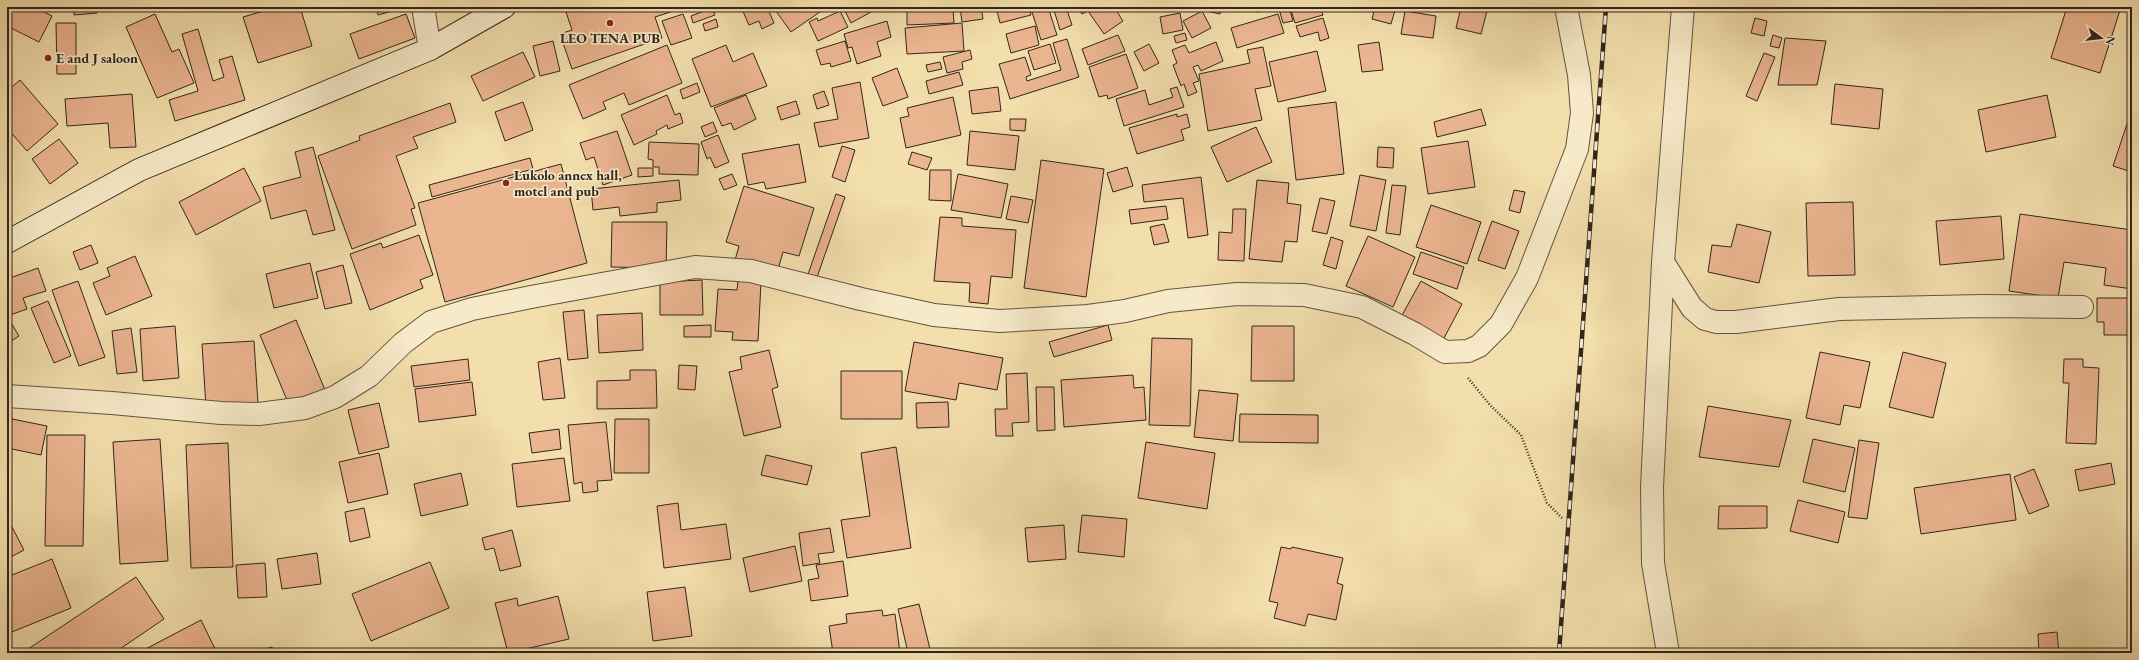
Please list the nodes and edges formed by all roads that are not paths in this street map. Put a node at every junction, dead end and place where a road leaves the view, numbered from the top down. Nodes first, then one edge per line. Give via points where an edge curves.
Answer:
1 (423, 7) edge
2 (504, 7) edge
3 (1566, 7) edge
4 (1683, 7) edge
5 (430, 49) junction
6 (7, 242) edge
7 (1663, 262) junction
8 (2082, 307) dead end
9 (7, 396) edge
10 (1668, 653) edge

1 - 5 street
2 - 5 street
3 - 9 street via 1579,75 1582,113 1577,148 1527,278 1501,324 1479,346 1468,351 1445,352 1362,307 1304,295 1237,294 1168,301 1088,316 999,321 920,312 763,273 695,267 472,309 431,322 403,343 369,376 335,396 305,408 259,414 221,413 112,402
4 - 7 street
5 - 6 street via 139,170
7 - 8 street via 1692,308 1704,319 1716,322 1736,322 1840,309
7 - 10 street via 1652,487 1653,563

